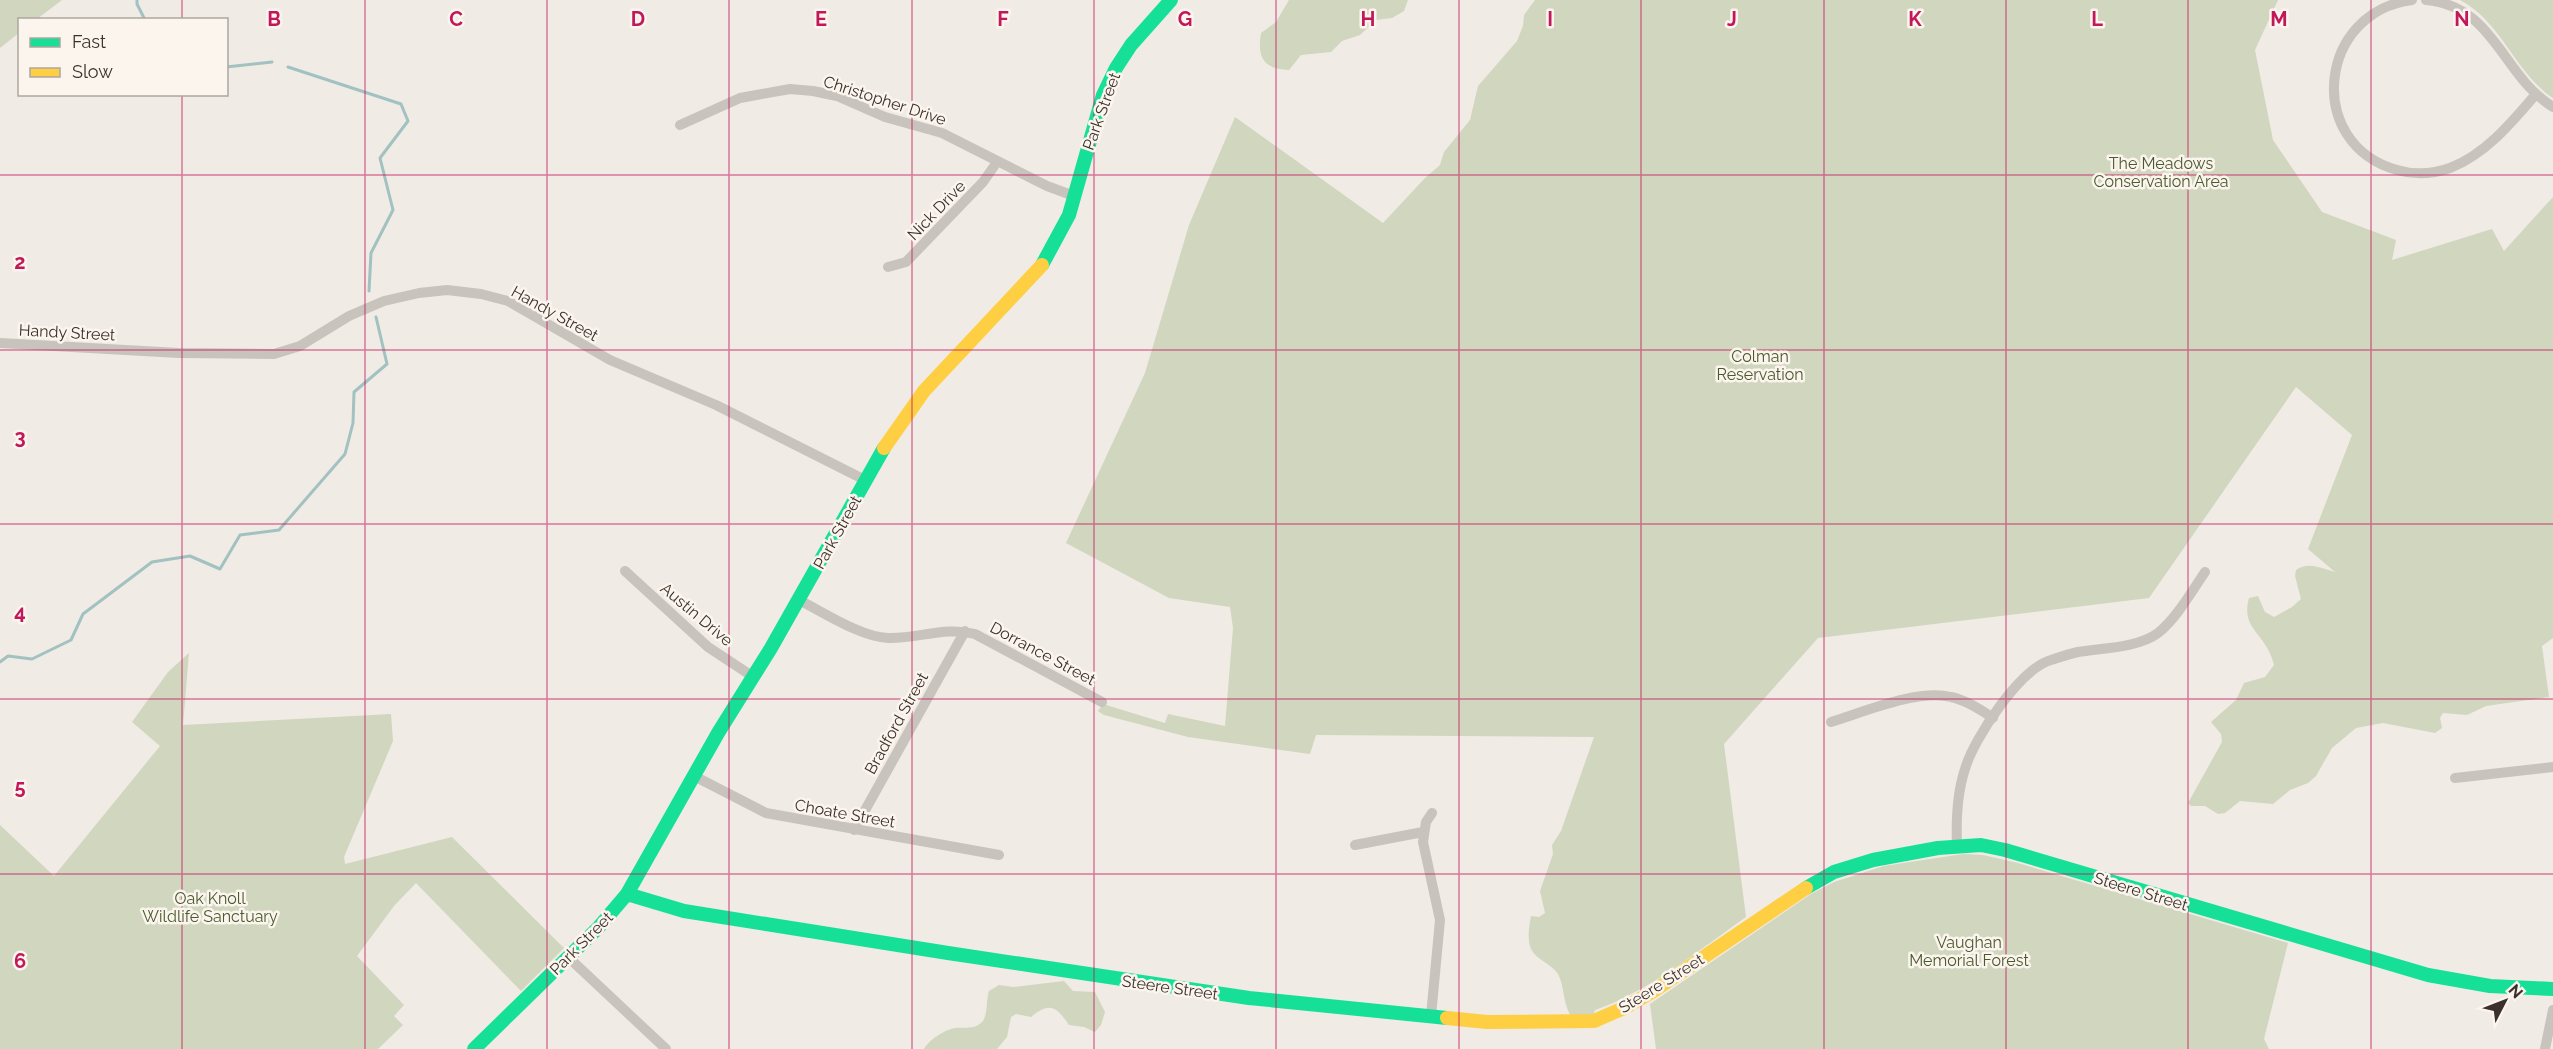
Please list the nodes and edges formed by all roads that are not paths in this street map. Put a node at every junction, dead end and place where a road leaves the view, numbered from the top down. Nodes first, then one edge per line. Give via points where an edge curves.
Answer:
1 (1171, 0) edge
2 (2412, 0) edge
3 (2426, 0) edge
4 (2536, 94) junction
5 (2553, 107) edge
6 (680, 125) dead end
7 (997, 162) junction
8 (1074, 196) junction
9 (888, 267) dead end
10 (0, 343) edge
11 (865, 480) junction
12 (625, 571) dead end
13 (2205, 572) dead end
14 (799, 600) junction
15 (965, 631) junction
16 (752, 676) junction
17 (1102, 702) dead end
18 (1993, 718) junction
19 (1831, 722) dead end
20 (2553, 766) edge
21 (694, 776) junction
22 (2455, 778) dead end
23 (1432, 813) dead end
24 (854, 830) junction
25 (1424, 832) junction
26 (1354, 845) dead end
27 (1957, 846) junction
28 (999, 855) dead end
29 (627, 894) junction
30 (567, 957) junction
31 (2553, 989) edge
32 (2553, 1010) edge
33 (1431, 1017) junction
34 (474, 1049) edge
35 (666, 1049) edge
36 (2545, 1049) edge

1 - 8 street, Park Street via 1116,68 1094,124
2 - 4 street via 2386,7 2362,22 2349,36 2337,62 2333,90 2340,118 2355,143 2369,156 2394,169 2413,173 2451,168 2496,138
3 - 4 street via 2451,5 2475,20
4 - 5 street
6 - 7 street, Christopher Drive via 741,98 790,89 813,91 942,133
7 - 8 street, Christopher Drive
7 - 9 street, Nick Drive via 983,182 906,262
8 - 11 street, Park Street via 1061,232 1042,265 924,391
10 - 11 street, Handy Street via 274,354 300,346 349,316 384,301 447,290 481,294 508,301 610,360 716,405
11 - 14 street, Park Street
12 - 16 street, Austin Drive via 708,646
13 - 18 street via 2157,634 2119,648 2077,652 2047,661 2029,672
14 - 15 street, Dorrance Street via 877,637
14 - 16 street, Park Street
15 - 17 street, Dorrance Street via 986,638
15 - 24 street, Bradford Street
16 - 21 street, Park Street
18 - 19 street via 1950,697 1929,695
18 - 27 street via 1964,769
20 - 22 street
21 - 24 street, Choate Street via 766,813
21 - 29 street, Park Street
23 - 25 street
24 - 28 street, Choate Street
25 - 26 street
25 - 33 street via 1440,920
27 - 31 street, Steere Street via 2005,850 2430,975 2504,987
27 - 33 street, Steere Street via 1873,860 1834,872 1784,901 1652,992 1594,1021 1537,1024
29 - 30 street, Park Street
29 - 33 street, Steere Street via 684,911 1136,982
30 - 34 street, Park Street
30 - 35 street
32 - 36 street

